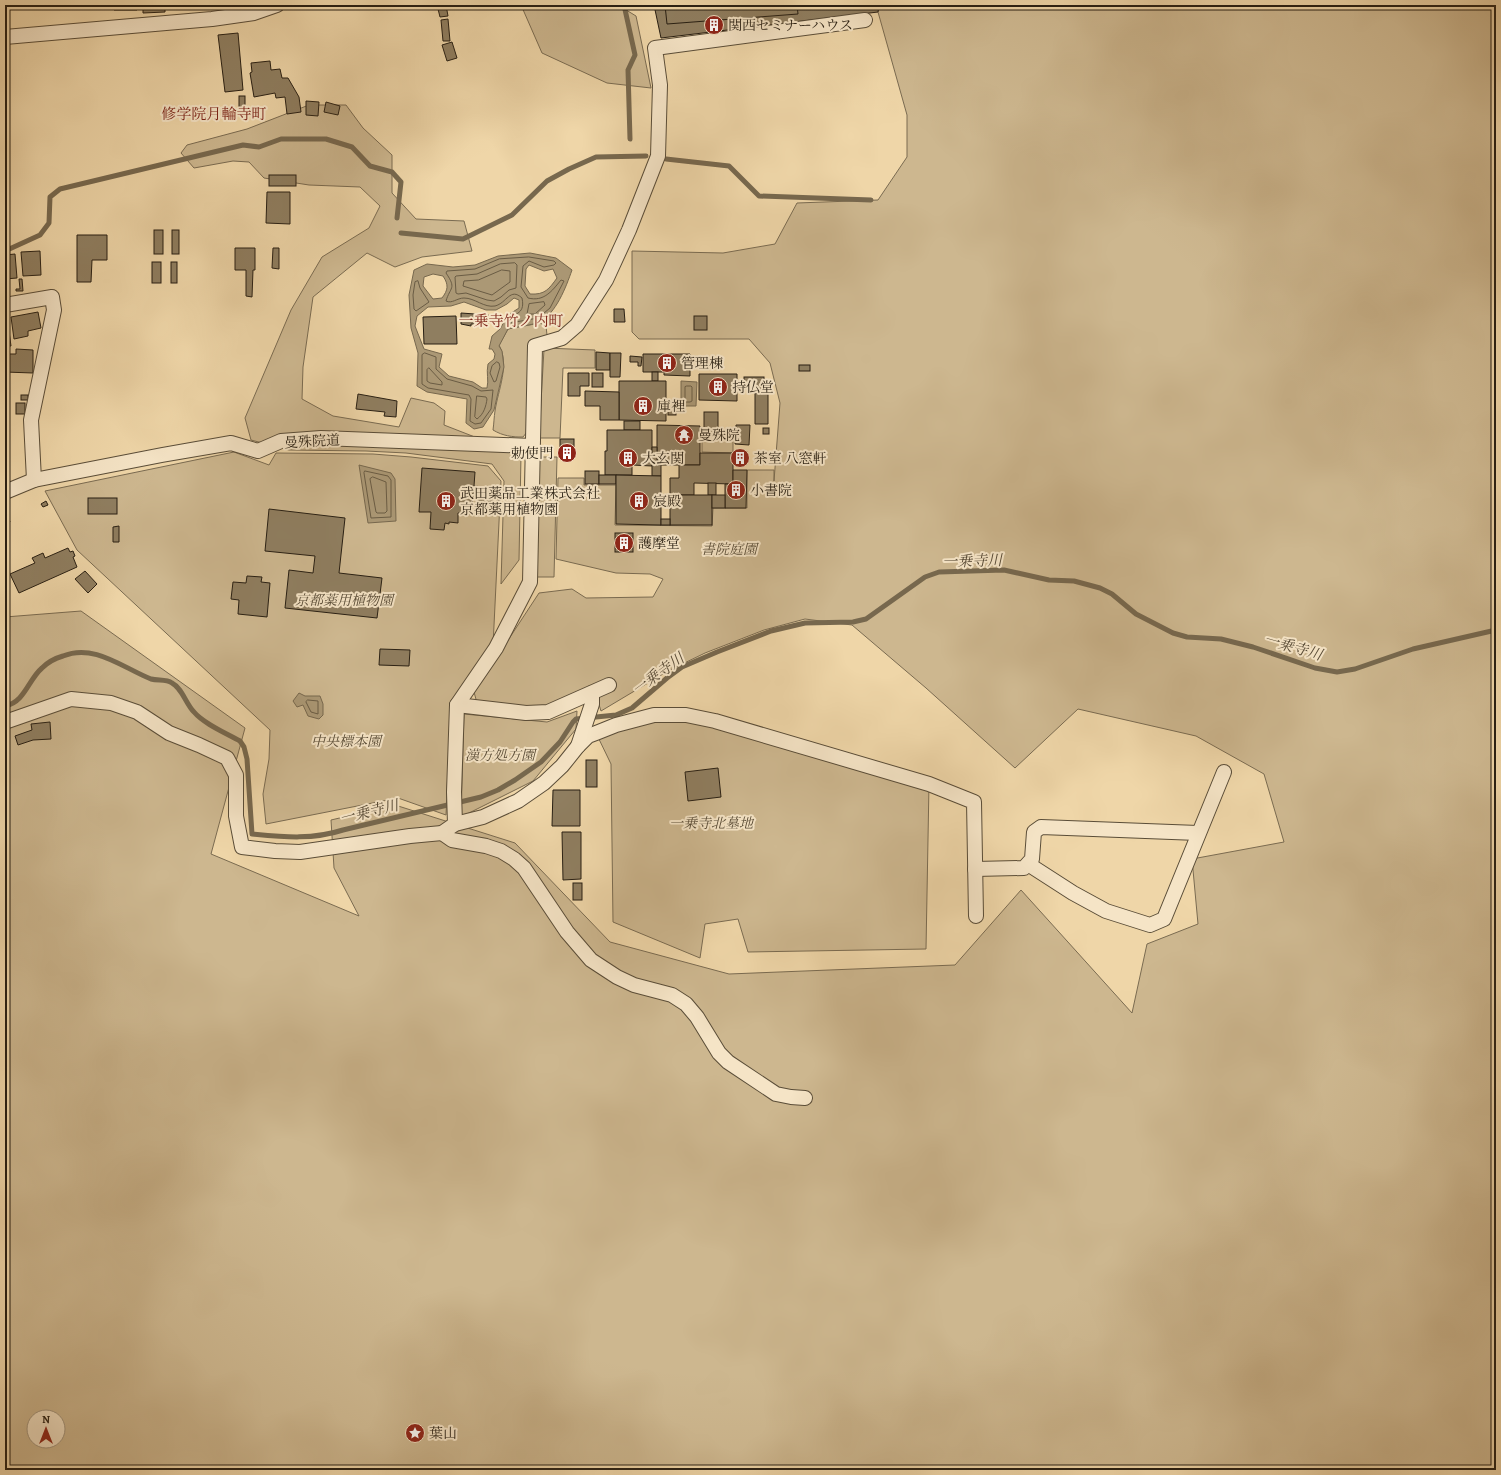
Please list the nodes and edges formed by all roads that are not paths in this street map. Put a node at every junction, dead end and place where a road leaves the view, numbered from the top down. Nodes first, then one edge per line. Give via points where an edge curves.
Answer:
1 (277, 5) edge
2 (865, 20) dead end
3 (5, 37) edge
4 (5, 305) edge
5 (532, 446) junction
6 (34, 480) junction
7 (5, 492) edge
8 (608, 685) dead end
9 (592, 698) junction
10 (457, 706) junction
11 (5, 722) edge
12 (578, 746) junction
13 (1224, 772) dead end
14 (455, 824) junction
15 (442, 833) junction
16 (1198, 833) junction
17 (1028, 864) junction
18 (975, 869) junction
19 (976, 916) dead end
20 (805, 1098) dead end

1 - 3 street via 254,13 212,19
2 - 5 street via 655,48 660,85 658,156 606,280 577,325 562,338 535,346
4 - 6 street via 52,297 54,310 32,420
5 - 6 street, 曼殊院道 via 321,438 281,440 258,451 231,444
5 - 10 street via 530,582 496,648
6 - 7 street, 曼殊院道
8 - 9 street
9 - 10 street via 548,712 526,713
9 - 12 street
10 - 14 street
11 - 15 street via 70,699 111,702 137,712 169,733 227,758 236,775 236,816 242,847 300,852
12 - 14 street via 544,783 518,800 483,817
12 - 18 street via 588,736 616,725 654,715 686,715 929,784 974,802
13 - 16 street
14 - 15 street
15 - 20 street via 452,840 486,846 514,858 524,868 567,932 591,960 634,985 672,995 686,1004 719,1053 728,1062 776,1094
16 - 17 street via 1042,827 1034,832 1032,859
16 - 17 street via 1164,919 1150,925 1106,911
17 - 18 street via 1024,868
18 - 19 street

